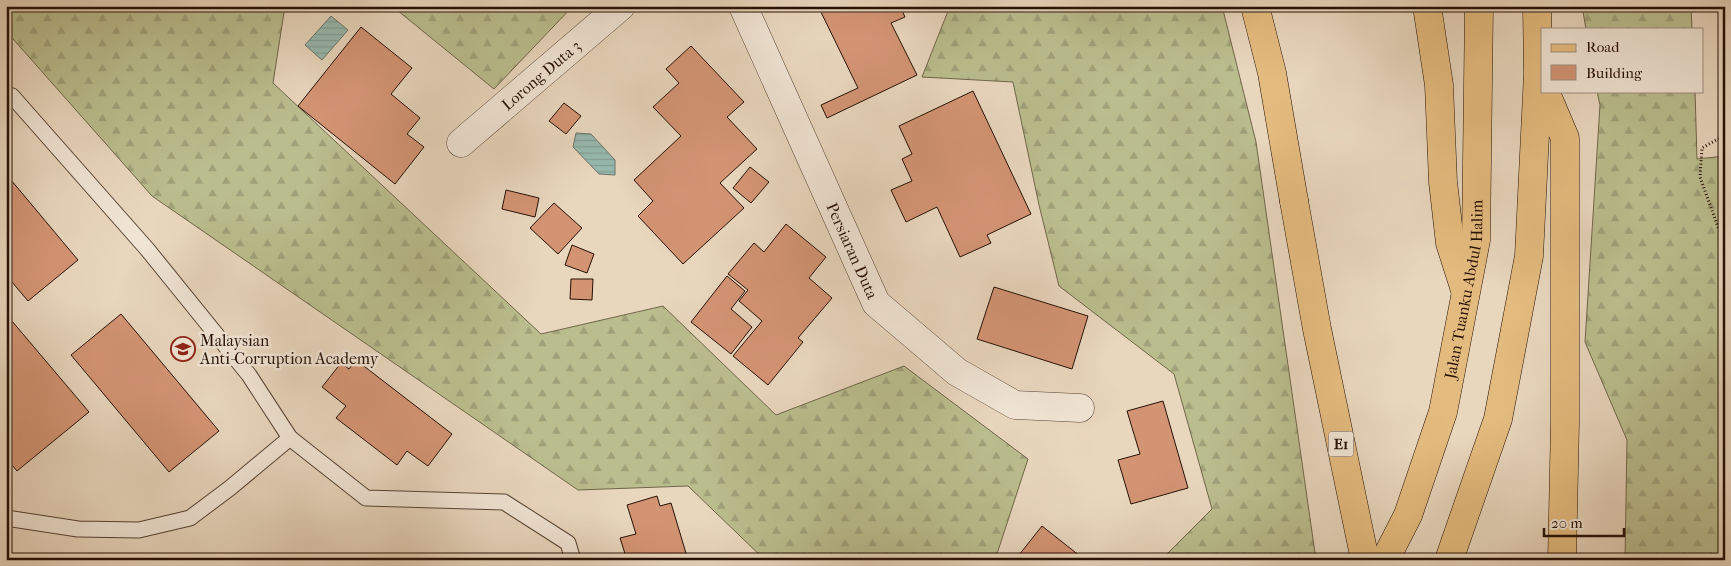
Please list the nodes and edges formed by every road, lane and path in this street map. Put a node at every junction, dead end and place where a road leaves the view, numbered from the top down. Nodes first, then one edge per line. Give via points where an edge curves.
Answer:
1 (621, 6) edge
2 (743, 6) edge
3 (1255, 6) edge
4 (1269, 6) edge
5 (1427, 6) edge
6 (1479, 6) edge
7 (1537, 6) edge
8 (1541, 68) edge
9 (1272, 73) junction
10 (1541, 92) edge
11 (1546, 92) edge
12 (6, 95) edge
13 (1725, 135) edge
14 (461, 143) dead end
15 (1725, 239) edge
16 (1466, 294) junction
17 (1080, 408) dead end
18 (290, 438) junction
19 (6, 518) edge
20 (573, 560) edge
21 (1365, 560) edge
22 (1385, 560) edge
23 (1449, 560) edge
24 (1562, 560) edge

1 - 14 street, Lorong Duta 3
2 - 17 street, Persiaran Duta via 876,303 957,372 1015,405
3 - 9 main road
4 - 9 main road
5 - 16 main road via 1440,85 1443,182 1450,243
6 - 16 main road, Jalan Tuanku Abdul Halim via 1476,240
7 - 8 main road
9 - 21 main road, E1 via 1317,329
10 - 23 main road via 1529,256 1498,418
11 - 24 main road via 1565,138
12 - 18 lane via 12,96 147,249 250,375
13 - 15 path via 1702,148 1700,177
16 - 22 main road, Jalan Tuanku Abdul Halim via 1443,412 1408,515
18 - 19 lane via 190,518 139,530 78,529
18 - 20 lane via 366,498 504,502 568,543

